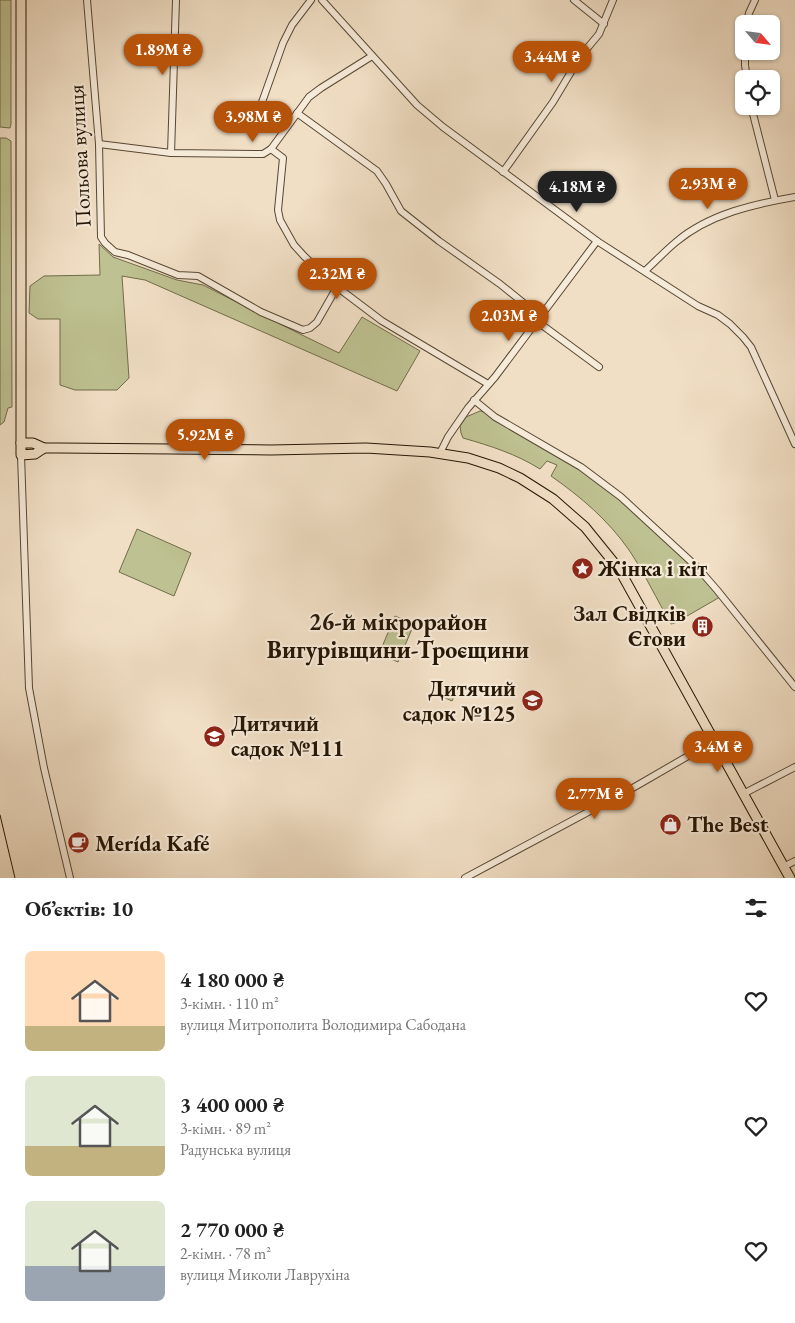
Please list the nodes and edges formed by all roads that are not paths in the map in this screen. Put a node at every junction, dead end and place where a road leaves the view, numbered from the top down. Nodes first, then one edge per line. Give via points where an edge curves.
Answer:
1 (21, 0) edge
2 (87, 0) edge
3 (176, 0) edge
4 (311, 0) edge
5 (322, 0) edge
6 (574, 0) edge
7 (613, 0) edge
8 (755, 0) edge
9 (750, 15) edge
10 (604, 24) junction
11 (372, 56) junction
12 (261, 105) dead end
13 (297, 113) junction
14 (753, 115) edge
15 (99, 144) junction
16 (271, 149) junction
17 (171, 153) junction
18 (503, 172) junction
19 (795, 197) edge
20 (775, 200) junction
21 (597, 241) junction
22 (645, 272) junction
23 (337, 287) junction
24 (539, 319) junction
25 (599, 367) dead end
26 (488, 384) junction
27 (474, 400) junction
28 (795, 442) edge
29 (21, 443) junction
30 (44, 448) junction
31 (440, 453) junction
32 (21, 455) junction
33 (795, 687) edge
34 (714, 741) junction
35 (795, 767) edge
36 (743, 794) junction
37 (795, 861) edge
38 (783, 866) junction
39 (70, 878) edge
40 (464, 878) edge
41 (790, 878) edge

1 - 29 main road
2 - 15 street, Польова вулиця
3 - 17 street
4 - 12 street via 283,43
5 - 11 street
6 - 10 street
7 - 10 street
8 - 9 street
10 - 18 street
11 - 13 street via 309,97
11 - 18 street via 417,105
13 - 16 street
13 - 24 street via 377,171 402,211 500,284
14 - 20 street
15 - 17 street
15 - 23 street, Польова вулиця via 101,237 115,252 178,276 198,276 261,312 303,330 317,322
16 - 17 street via 263,154
16 - 23 street via 283,158 280,220 294,245
18 - 21 street
19 - 20 street
20 - 22 street via 731,212 703,224 677,241
21 - 22 street
21 - 24 street
22 - 28 street via 718,315 743,337 751,347
23 - 26 street via 382,321
24 - 25 street via 542,326
24 - 26 street
26 - 27 street
27 - 31 street
27 - 33 street via 495,417 582,467 621,497 697,567
29 - 30 main road via 33,443
29 - 32 main road
30 - 31 main road via 366,448
30 - 32 main road via 33,454
31 - 34 main road via 468,458 520,478 553,499 585,527 623,575
32 - 39 street via 29,688
34 - 36 main road
34 - 40 street
35 - 36 street
36 - 38 main road
37 - 38 street
38 - 41 main road

